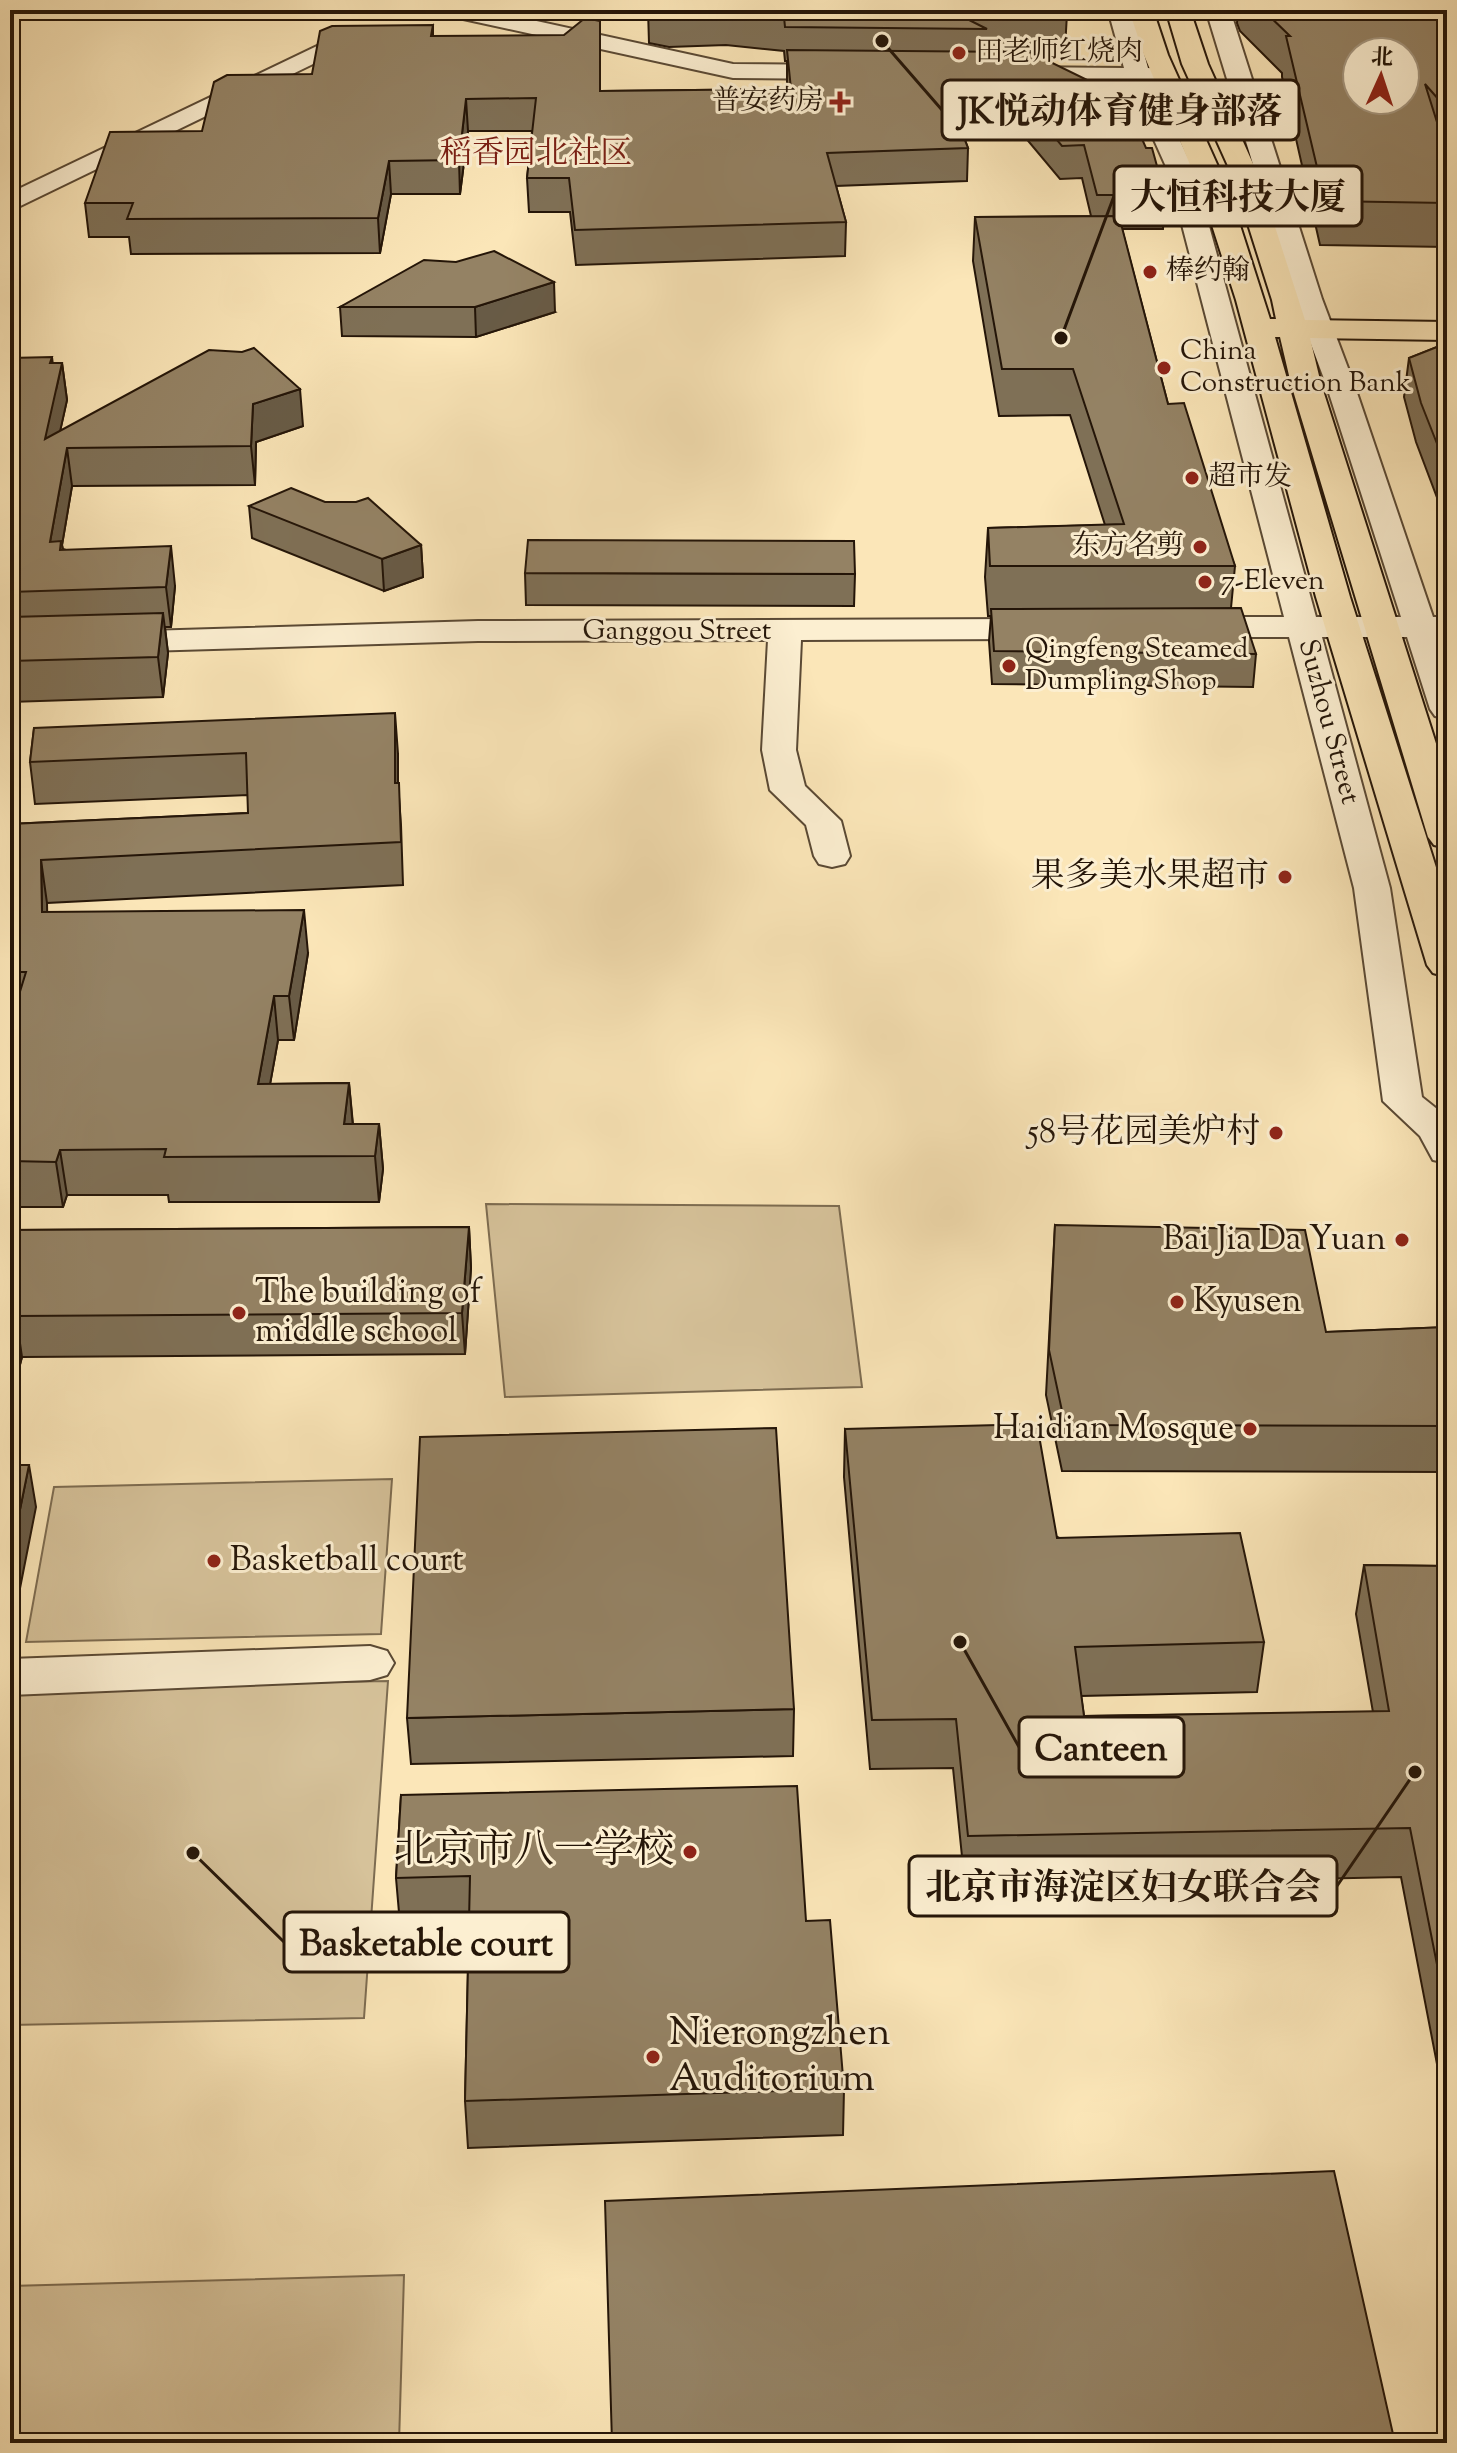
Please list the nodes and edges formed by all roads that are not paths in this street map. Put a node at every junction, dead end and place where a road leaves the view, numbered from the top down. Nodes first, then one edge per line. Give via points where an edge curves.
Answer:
1 (454, 10) edge
2 (1120, 10) edge
3 (1141, 10) edge
4 (1178, 10) edge
5 (1218, 10) edge
6 (527, 27) junction
7 (481, 40) edge
8 (388, 41) edge
9 (858, 72) edge
10 (998, 73) edge
11 (1151, 75) junction
12 (10, 203) edge
13 (1447, 331) edge
14 (1293, 337) junction
15 (1447, 348) edge
16 (1303, 626) junction
17 (1344, 627) junction
18 (1380, 627) junction
19 (1434, 627) edge
20 (1164, 628) edge
21 (1069, 629) edge
22 (785, 632) junction
23 (10, 645) edge
24 (1447, 709) edge
25 (1447, 837) edge
26 (832, 856) dead end
27 (1447, 965) edge
28 (1447, 1151) edge
29 (370, 1663) dead end
30 (10, 1677) edge

1 - 6 street
2 - 11 street, Suzhou Street
3 - 11 main road
4 - 14 main road via 1195,64 1246,177
5 - 14 street, Suzhou Street
6 - 7 street via 497,40
6 - 9 street via 733,71
8 - 12 street via 342,41
10 - 11 street
11 - 14 main road
11 - 16 street, Suzhou Street
13 - 14 main road
14 - 15 main road
14 - 17 main road, Suzhou Street
14 - 18 main road, Suzhou Street
14 - 19 street, Suzhou Street
16 - 17 street
16 - 20 street
16 - 28 street, Suzhou Street via 1372,888 1403,1101 1438,1130
17 - 18 street
17 - 27 main road, Suzhou Street
18 - 19 street
18 - 25 main road, Suzhou Street
19 - 24 street, Suzhou Street
21 - 22 street, Ganggou Street
22 - 23 street, Ganggou Street via 478,631
22 - 26 street via 779,750 788,790 823,821
29 - 30 street

